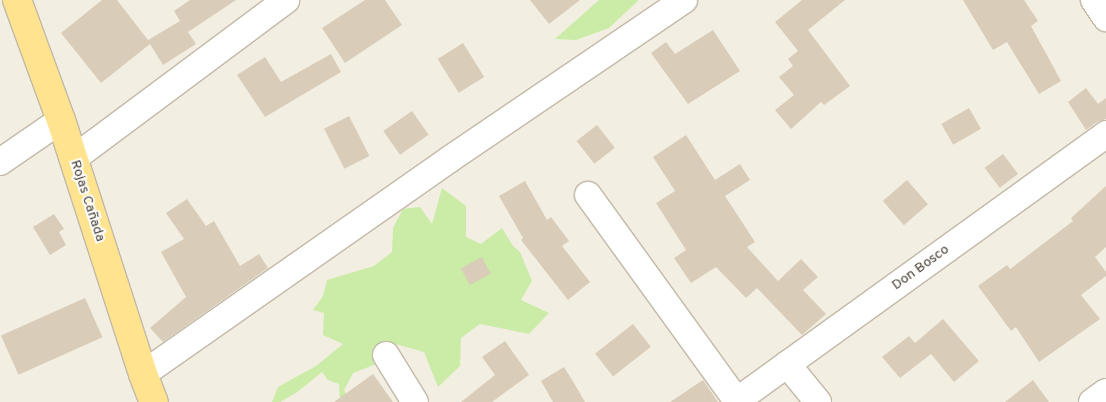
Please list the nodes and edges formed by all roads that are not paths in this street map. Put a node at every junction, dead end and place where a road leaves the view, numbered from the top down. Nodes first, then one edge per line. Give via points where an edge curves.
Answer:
1 (18, 0) edge
2 (286, 0) edge
3 (684, 0) edge
4 (1094, 0) edge
5 (1106, 18) edge
6 (61, 120) junction
7 (1106, 134) edge
8 (73, 158) junction
9 (0, 162) edge
10 (588, 195) dead end
11 (386, 355) dead end
12 (787, 364) junction
13 (143, 374) junction
14 (1106, 392) edge
15 (736, 401) edge
16 (154, 402) edge
17 (416, 402) edge
18 (818, 402) edge
19 (1092, 402) edge

1 - 6 main road, Rojas Cañada
2 - 8 street
3 - 13 street
4 - 5 street
6 - 8 main road, Rojas Cañada
6 - 9 street
7 - 12 street, Don Bosco
8 - 13 main road, Rojas Cañada
10 - 15 street
11 - 17 street
12 - 15 street, Don Bosco
12 - 18 street
13 - 16 main road, Rojas Cañada
14 - 19 street

